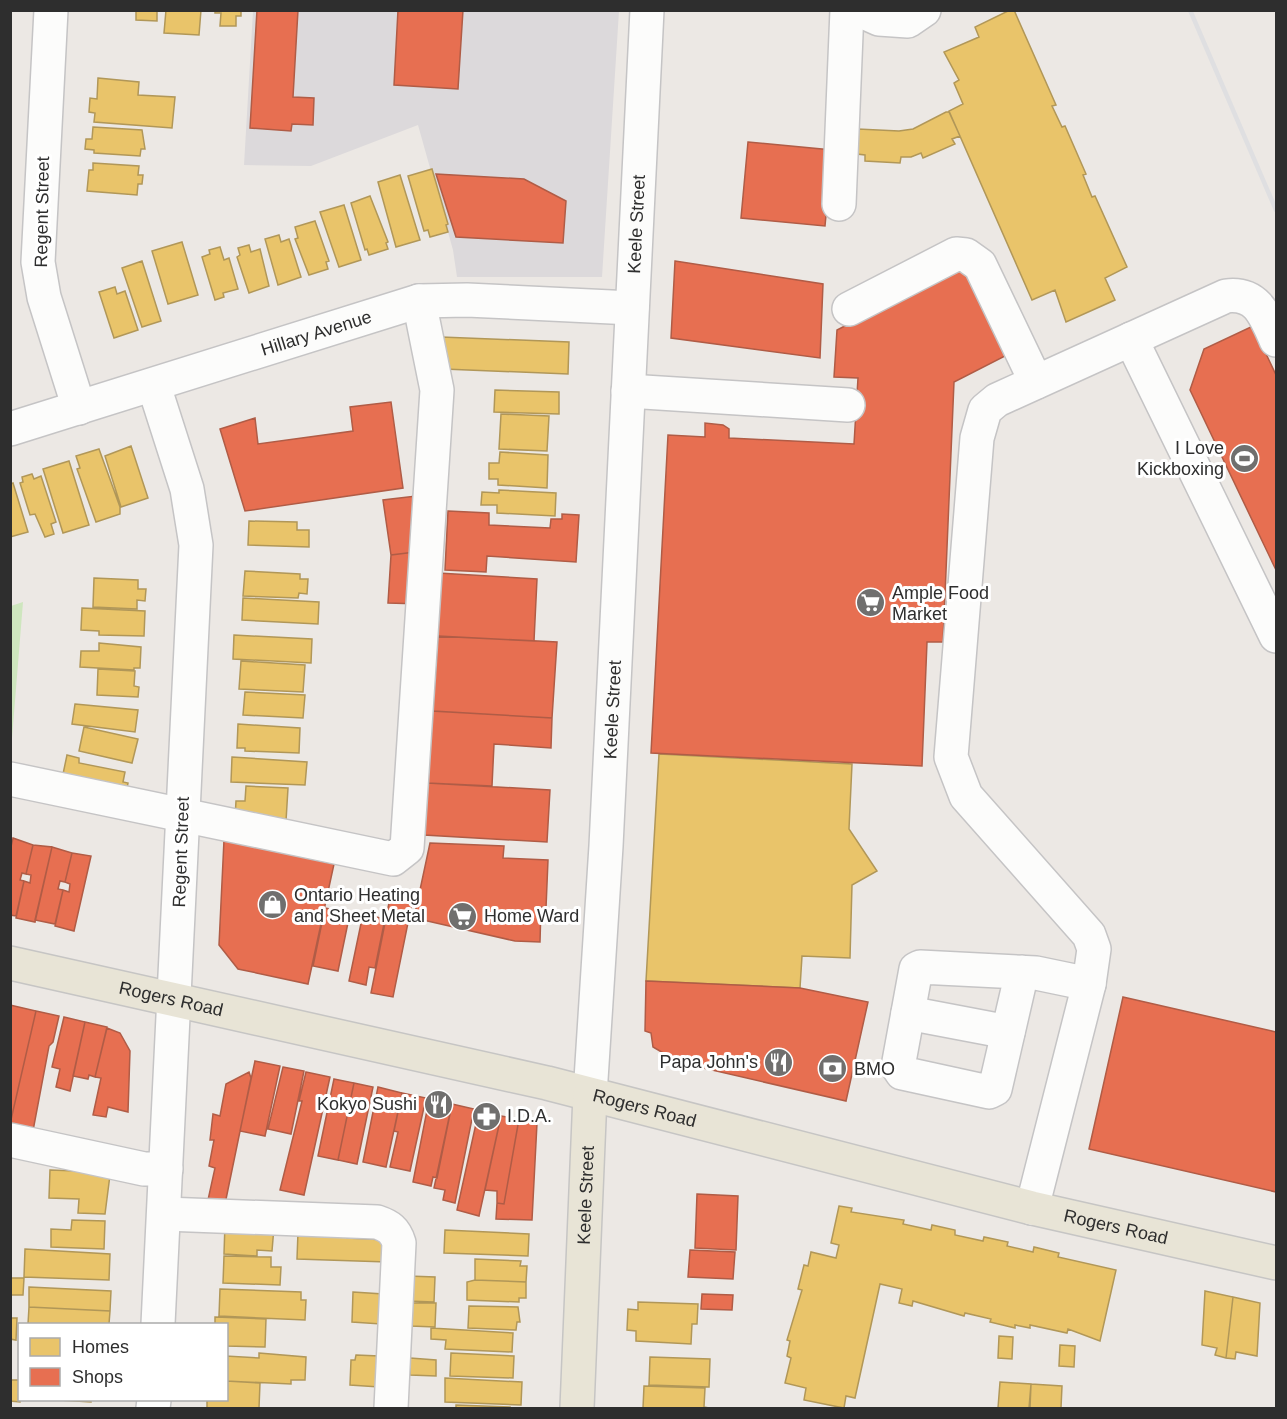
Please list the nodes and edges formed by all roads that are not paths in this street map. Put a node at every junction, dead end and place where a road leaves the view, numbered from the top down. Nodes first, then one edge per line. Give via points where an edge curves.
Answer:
1 (51, 10) edge
2 (647, 10) edge
3 (847, 10) edge
4 (859, 10) edge
5 (924, 10) edge
6 (839, 204) dead end
7 (419, 301) junction
8 (632, 308) junction
9 (849, 309) dead end
10 (1131, 339) junction
11 (1276, 340) edge
12 (1036, 382) junction
13 (154, 386) junction
14 (628, 391) junction
15 (848, 405) dead end
16 (79, 408) junction
17 (10, 429) edge
18 (1276, 636) edge
19 (10, 779) edge
20 (183, 816) junction
21 (10, 963) edge
22 (1022, 972) junction
23 (1089, 984) junction
24 (174, 1000) junction
25 (908, 1012) junction
26 (1008, 1032) junction
27 (590, 1095) junction
28 (10, 1140) edge
29 (166, 1169) junction
30 (1032, 1208) junction
31 (165, 1214) junction
32 (1276, 1263) edge
33 (158, 1323) edge
34 (391, 1408) edge
35 (577, 1408) edge

1 - 16 street, Regent Street via 38,262 44,297
2 - 8 street, Keele Street
3 - 6 street
4 - 5 street via 879,19 908,21
7 - 8 street, Hillary Avenue
7 - 13 street, Hillary Avenue
7 - 20 street via 437,390 407,848 393,859
8 - 14 street, Keele Street
9 - 12 street via 956,254 966,255 980,265
10 - 11 street via 1238,294 1262,309
10 - 12 street
10 - 18 street
12 - 23 street via 997,400 985,411 977,438 951,757 966,796 1089,935 1094,949
13 - 16 street, Hillary Avenue
13 - 20 street, Regent Street via 187,489 196,545
14 - 15 street
14 - 27 street, Keele Street
16 - 17 street, Hillary Avenue
19 - 20 street
20 - 24 street, Regent Street
21 - 24 main road, Rogers Road
22 - 23 street
22 - 25 street via 920,967 916,969
22 - 26 street
23 - 30 street
24 - 27 main road, Rogers Road
24 - 29 street, Regent Street
25 - 26 street
25 - 26 street via 898,1067 902,1073 989,1092 995,1089
27 - 30 main road, Rogers Road
27 - 35 main road, Keele Street
28 - 29 street via 144,1169
29 - 31 street, Regent Street
30 - 32 main road, Rogers Road
31 - 33 street, Regent Street
31 - 34 street via 377,1222 389,1226 399,1243

